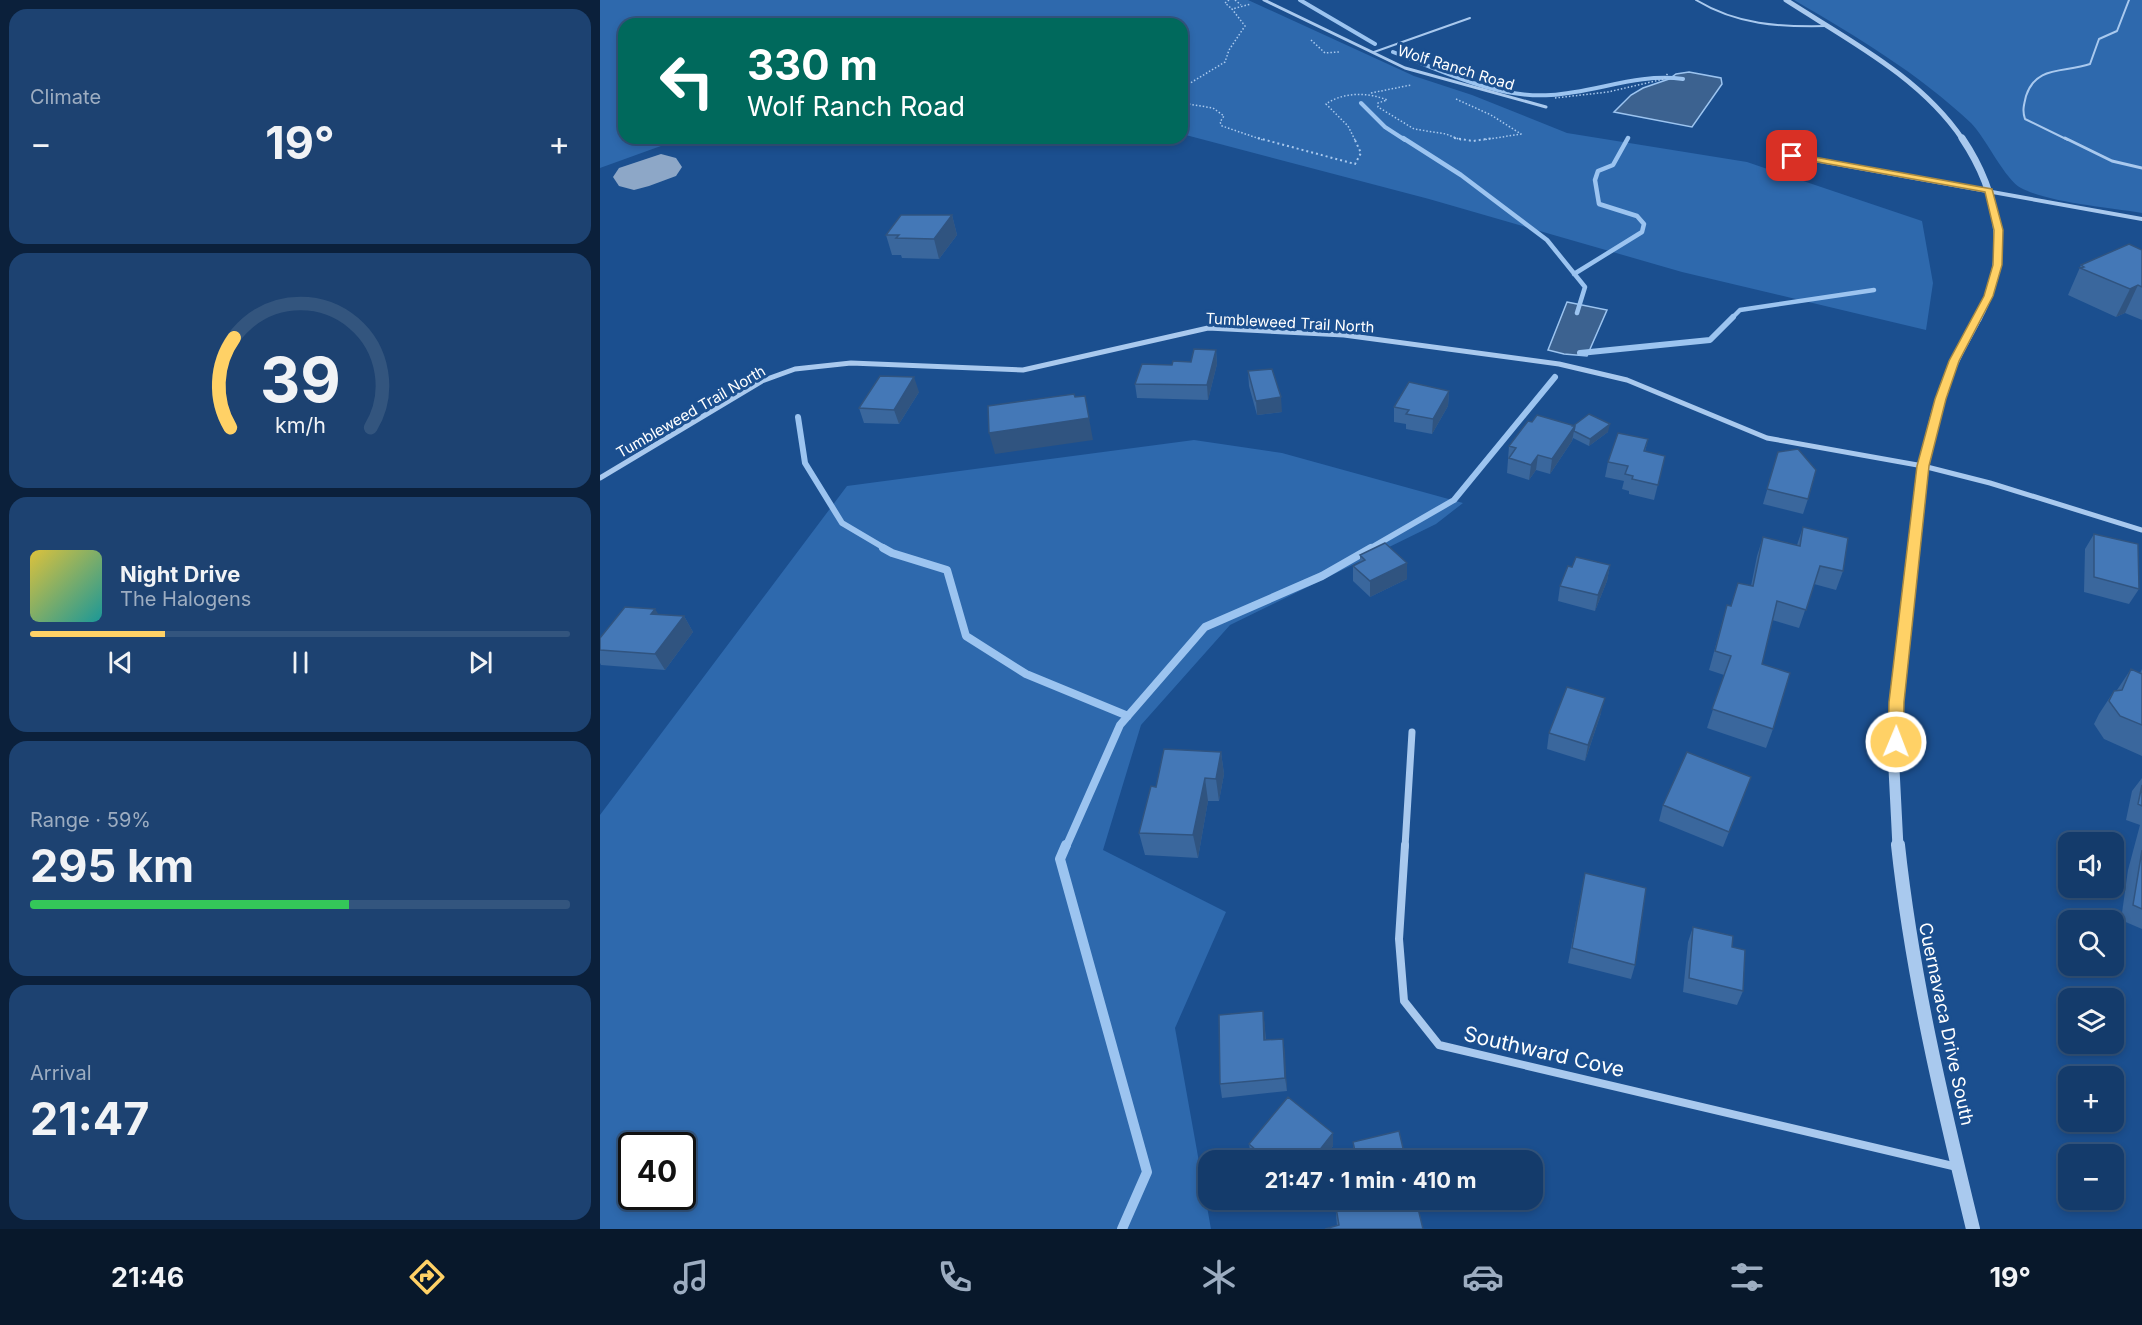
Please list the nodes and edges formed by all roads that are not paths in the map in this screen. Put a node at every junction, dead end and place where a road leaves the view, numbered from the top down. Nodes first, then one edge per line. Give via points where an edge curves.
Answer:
1 (1264, 0) edge
2 (1696, 0) edge
3 (1786, 0) edge
4 (2129, 0) edge
5 (1470, 18) dead end
6 (1826, 26) junction
7 (1374, 52) junction
8 (1546, 107) dead end
9 (1770, 152) dead end
10 (2142, 168) edge
11 (1989, 191) junction
12 (2142, 219) edge
13 (1923, 466) junction
14 (600, 478) edge
15 (2142, 530) edge
16 (1412, 732) dead end
17 (1958, 1167) junction
18 (1973, 1229) edge

1 - 7 street, Wolf Ranch Road
2 - 6 lane via 1749,23
3 - 6 street, Cuernavaca Drive South
4 - 10 lane via 2117,31 2099,39 2090,63 2033,80 2022,111 2025,119 2112,161
5 - 7 lane
6 - 11 street, Cuernavaca Drive South via 1892,69 1938,108 1964,141
7 - 8 street, Wolf Ranch Road via 1405,68
9 - 11 street
11 - 12 street
11 - 13 street, Cuernavaca Drive South via 1998,230 1998,265 1989,296 1954,361
13 - 14 street, Tumbleweed Trail North via 1767,438 1627,380 1559,364 1344,335 1208,328 1023,370 851,363 795,369 762,381
13 - 15 street, Tumbleweed Trail North
13 - 17 street, Cuernavaca Drive South via 1896,702 1894,803 1910,949
16 - 17 street, Southward Cove via 1399,939 1404,1001 1439,1046
17 - 18 street, Cuernavaca Drive South

